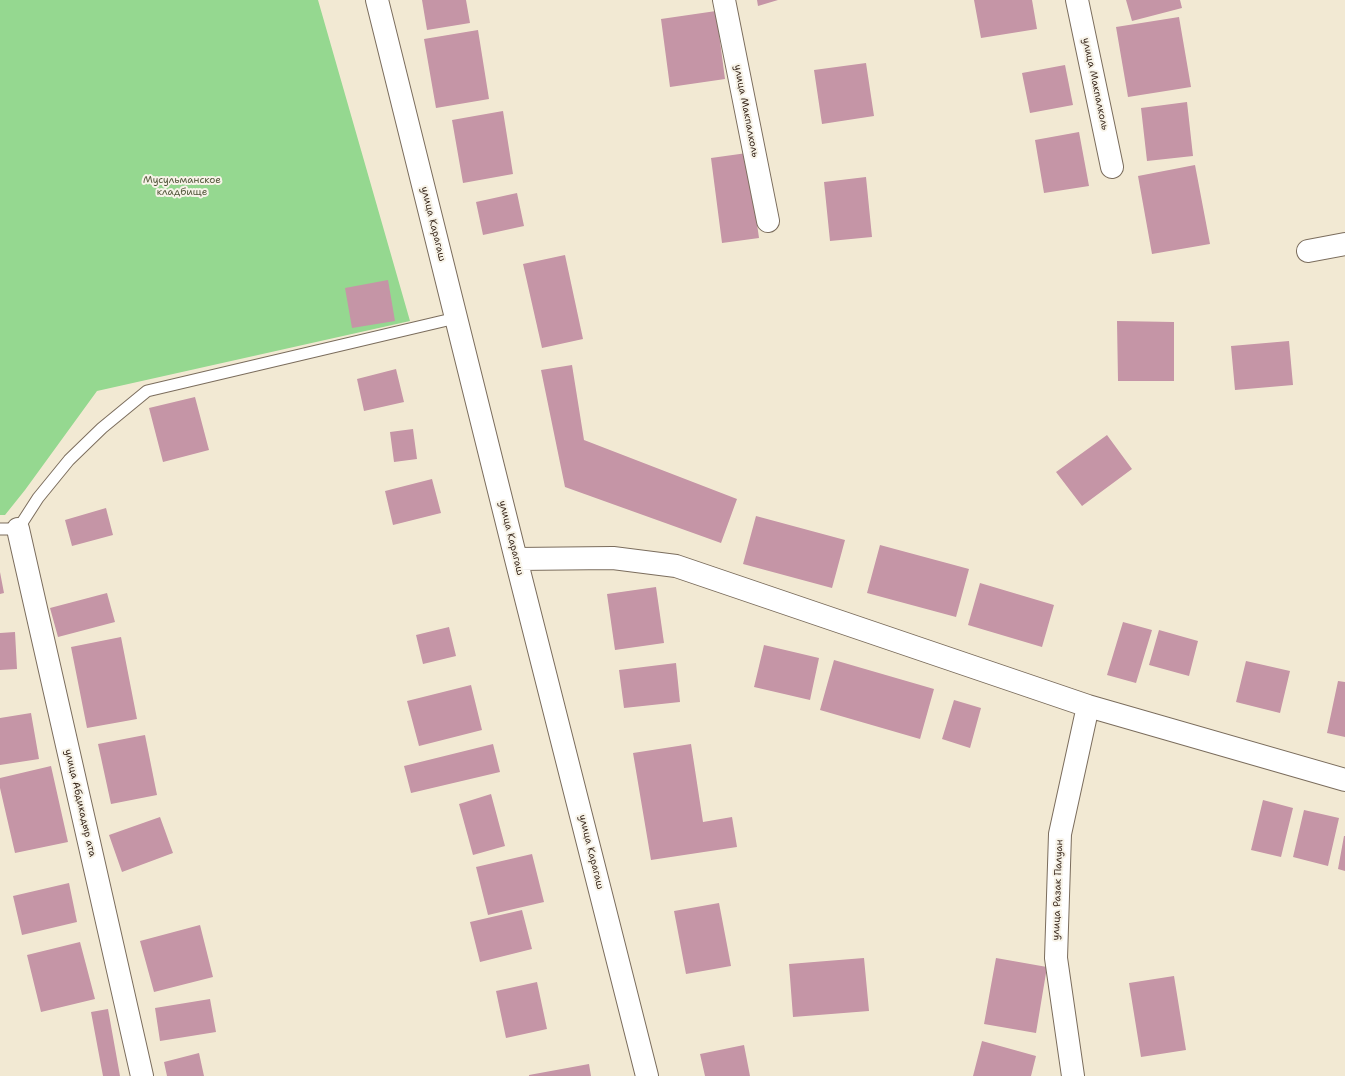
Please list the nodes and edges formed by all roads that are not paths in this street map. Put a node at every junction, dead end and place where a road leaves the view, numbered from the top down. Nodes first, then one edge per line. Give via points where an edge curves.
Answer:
1 (377, 0) edge
2 (724, 0) edge
3 (1077, 0) edge
4 (1112, 167) dead end
5 (768, 221) dead end
6 (1345, 244) edge
7 (1308, 251) dead end
8 (456, 318) junction
9 (9, 529) edge
10 (516, 559) junction
11 (1088, 706) junction
12 (1345, 780) edge
13 (142, 1076) edge
14 (648, 1076) edge
15 (1073, 1076) edge

1 - 8 street, улица Карагаш
2 - 5 street, улица Макпалколь
3 - 4 street, улица Макпалколь
6 - 7 street
8 - 9 lane via 147,391 102,428 69,460
8 - 10 street, улица Карагаш
9 - 13 street, улица Абдикадыр ата
10 - 11 street via 613,558 676,566
10 - 14 street, улица Карагаш
11 - 12 street
11 - 15 street, улица Разак Палуан via 1060,834 1056,958

